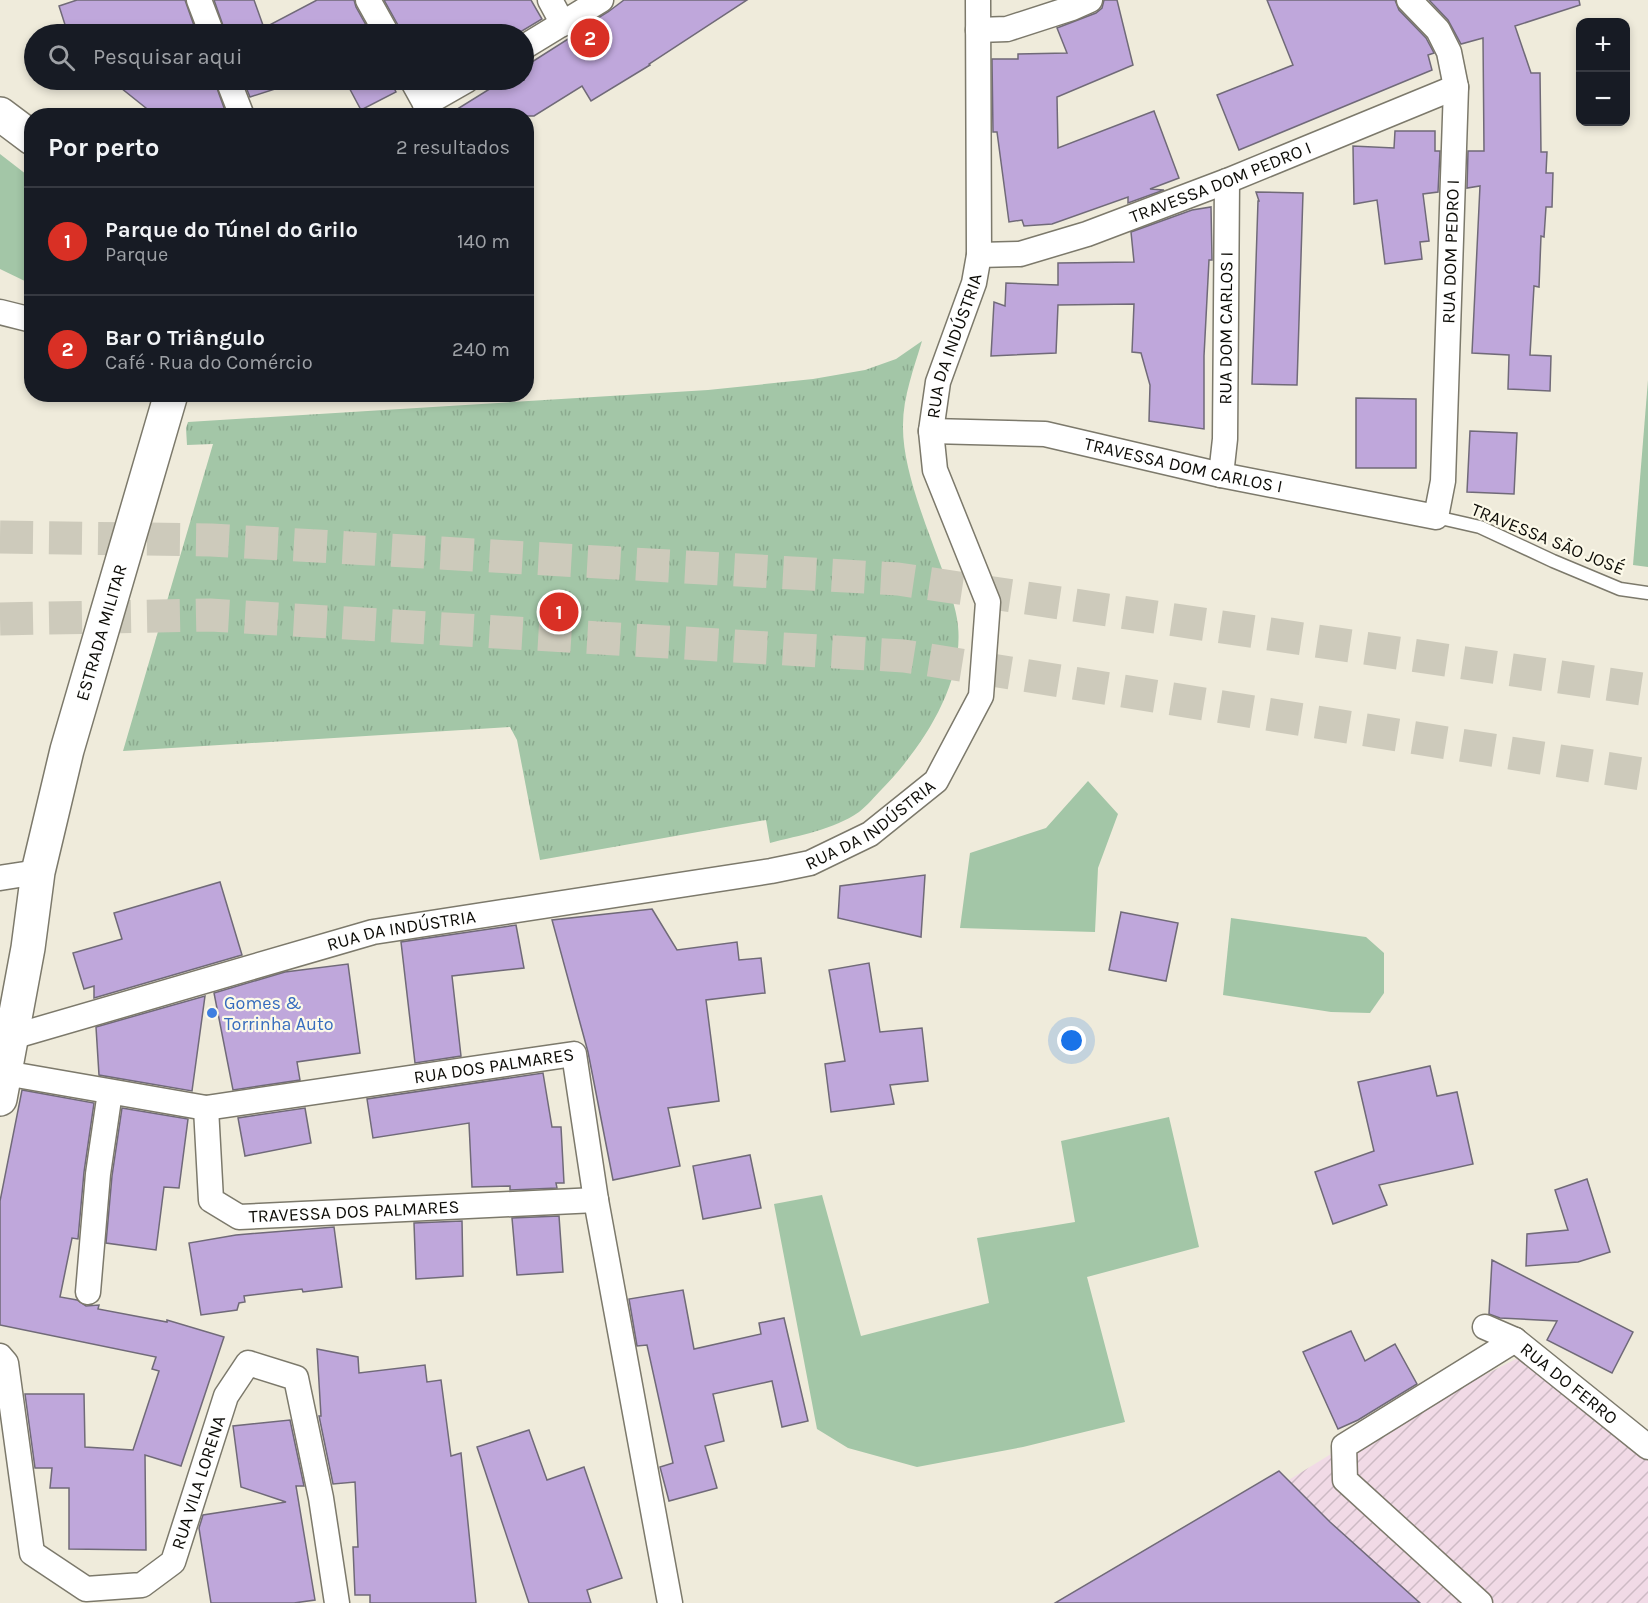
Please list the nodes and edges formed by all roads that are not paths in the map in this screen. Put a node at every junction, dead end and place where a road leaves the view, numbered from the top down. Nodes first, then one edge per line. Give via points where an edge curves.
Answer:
1 (199, 0) edge
2 (368, 0) edge
3 (550, 0) edge
4 (601, 0) edge
5 (978, 0) edge
6 (1090, 0) edge
7 (1409, 0) edge
8 (206, 24) edge
9 (381, 24) edge
10 (563, 24) junction
11 (978, 30) junction
12 (534, 41) edge
13 (1456, 87) junction
14 (232, 90) edge
15 (417, 90) edge
16 (454, 90) edge
17 (239, 108) edge
18 (427, 108) edge
19 (431, 108) edge
20 (0, 114) edge
21 (24, 132) edge
22 (1227, 181) junction
23 (979, 255) junction
24 (0, 312) edge
25 (24, 318) edge
26 (169, 402) edge
27 (931, 431) junction
28 (1221, 475) junction
29 (1436, 517) junction
30 (1648, 593) edge
31 (38, 872) junction
32 (0, 878) edge
33 (12, 1037) junction
34 (2, 1086) edge
35 (110, 1092) junction
36 (206, 1108) junction
37 (596, 1200) junction
38 (88, 1292) dead end
39 (1485, 1327) dead end
40 (1515, 1340) junction
41 (0, 1356) edge
42 (1648, 1447) edge
43 (337, 1603) edge
44 (670, 1603) edge
45 (1480, 1603) edge

1 - 8 street
2 - 9 street
3 - 10 street
4 - 10 street
5 - 11 street, RUA DA INDÚSTRIA
6 - 11 street via 1008,29
7 - 13 street, RUA DOM PEDRO I via 1438,30 1449,52
10 - 12 street
11 - 23 street, RUA DA INDÚSTRIA
13 - 22 street, TRAVESSA DOM PEDRO I
13 - 29 street, RUA DOM PEDRO I via 1443,481
14 - 17 street
15 - 18 street
16 - 19 street
20 - 21 street
22 - 23 street, TRAVESSA DOM PEDRO I via 1087,234 1020,254
22 - 28 street, RUA DOM CARLOS I via 1225,439
23 - 27 street, RUA DA INDÚSTRIA via 974,283 938,382
24 - 25 street
26 - 31 street, ESTRADA MILITAR via 67,750
27 - 28 street, TRAVESSA DOM CARLOS I via 1045,434
27 - 33 street, RUA DA INDÚSTRIA via 935,470 988,602 981,696 936,781 870,834 810,863 771,871 373,932
28 - 29 street, TRAVESSA DOM CARLOS I
29 - 30 lane, TRAVESSA SÃO JOSÉ via 1480,526 1620,589
31 - 32 street
31 - 33 street, ESTRADA MILITAR
33 - 34 street, ESTRADA MILITAR
34 - 35 street, RUA DOS PALMARES
35 - 36 street, RUA DOS PALMARES
35 - 38 street
36 - 37 street, TRAVESSA DOS PALMARES via 211,1200 239,1217
36 - 37 street, RUA DOS PALMARES via 574,1054
37 - 44 street, RUA DOS PALMARES
39 - 40 street, RUA DO FERRO
40 - 42 street, RUA DO FERRO
40 - 45 street via 1344,1446 1345,1480
41 - 43 street, RUA VILA LORENA via 6,1364 32,1553 86,1589 142,1585 172,1562 226,1396 248,1364 296,1378 321,1498

